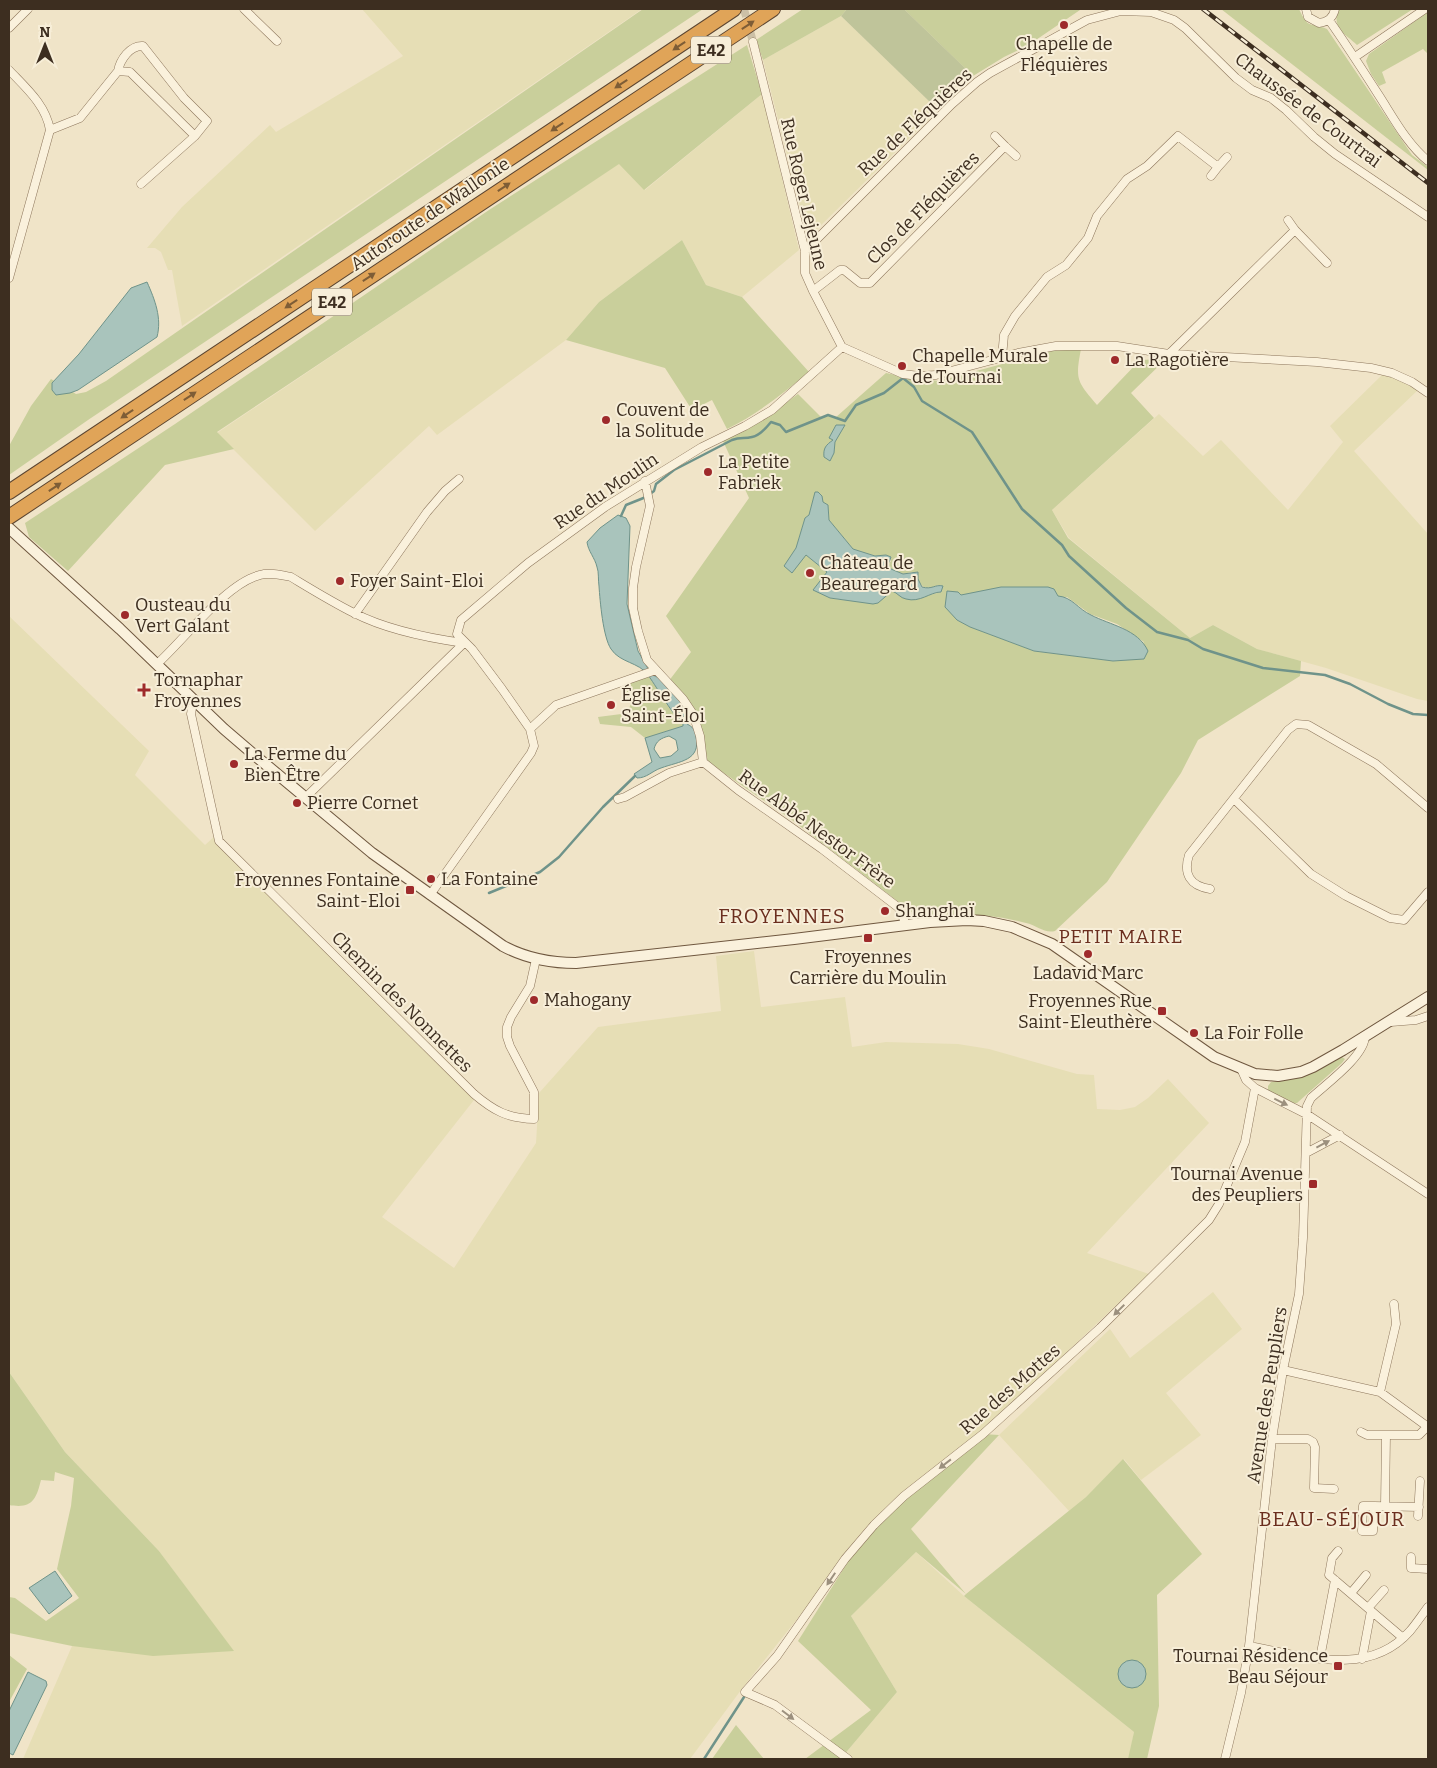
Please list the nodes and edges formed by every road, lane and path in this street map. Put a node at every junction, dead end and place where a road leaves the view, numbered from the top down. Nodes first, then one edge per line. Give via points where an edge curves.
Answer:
1 (28, 9) edge
2 (244, 9) edge
3 (734, 9) edge
4 (773, 9) edge
5 (1306, 9) edge
6 (1335, 9) edge
7 (1425, 9) edge
8 (1116, 11) joint
9 (1330, 20) junction
10 (9, 28) edge
11 (277, 41) dead end
12 (753, 42) tunnel mouth
13 (1355, 57) junction
14 (9, 70) edge
15 (118, 71) junction
16 (50, 130) junction
17 (194, 136) junction
18 (995, 136) dead end
19 (1005, 146) junction
20 (1016, 156) dead end
21 (1227, 157) dead end
22 (1428, 161) edge
23 (1218, 166) junction
24 (1211, 176) dead end
25 (141, 184) dead end
26 (1428, 217) edge
27 (1288, 220) dead end
28 (1295, 230) junction
29 (805, 251) junction
30 (1327, 263) dead end
31 (9, 278) edge
32 (812, 291) junction
33 (842, 347) junction
34 (1168, 354) junction
35 (1002, 357) junction
36 (1428, 393) edge
37 (459, 479) dead end
38 (645, 481) junction
39 (9, 492) edge
40 (12, 515) edge
41 (9, 528) edge
42 (355, 614) junction
43 (464, 643) junction
44 (157, 664) junction
45 (654, 670) junction
46 (196, 702) junction
47 (530, 729) junction
48 (703, 762) junction
49 (306, 797) junction
50 (618, 799) dead end
51 (1234, 799) junction
52 (1428, 808) edge
53 (1210, 889) dead end
54 (1428, 892) edge
55 (430, 895) junction
56 (906, 925) junction
57 (536, 959) junction
58 (1428, 997) edge
59 (1428, 1016) edge
60 (1389, 1022) junction
61 (1366, 1036) junction
62 (1242, 1071) junction
63 (1255, 1088) junction
64 (1308, 1115) junction
65 (1340, 1135) junction
66 (1306, 1153) junction
67 (1428, 1194) edge
68 (1394, 1304) dead end
69 (1283, 1370) junction
70 (1380, 1392) junction
71 (1428, 1427) edge
72 (1361, 1432) dead end
73 (1386, 1435) junction
74 (1272, 1439) junction
75 (1420, 1481) dead end
76 (1334, 1489) dead end
77 (1374, 1506) dead end
78 (1385, 1506) junction
79 (1419, 1507) junction
80 (1418, 1516) dead end
81 (1338, 1551) dead end
82 (1412, 1557) dead end
83 (1428, 1569) edge
84 (1366, 1575) dead end
85 (1335, 1580) junction
86 (1384, 1590) dead end
87 (1350, 1593) junction
88 (1428, 1607) edge
89 (1370, 1610) junction
90 (1403, 1638) junction
91 (1249, 1646) junction
92 (1320, 1658) junction
93 (1362, 1659) junction
94 (848, 1759) edge
95 (1225, 1759) edge

1 - 10 street
2 - 11 street
3 -> 39 highway, Autoroute de Wallonie / E42
40 -> 4 highway, Autoroute de Wallonie / E42
5 - 9 street via 1312,20 1319,23
6 - 9 street
7 - 13 street
8 - 26 street, Chaussée de Courtrai via 1151,12 1174,20 1236,78 1271,98 1335,154
8 - 29 street, Rue de Fléquières via 1080,24 977,82
9 - 13 street
12 - 29 street, Rue Roger Lejeune
13 - 22 street via 1400,129
14 - 16 street via 41,106
15 - 16 street via 80,118
15 - 17 street via 130,72
15 - 17 street via 124,56 139,45 144,46 184,98 207,120
16 - 31 street
17 - 25 street
18 - 19 street
19 - 20 street
19 - 32 street, Clos de Fléquières via 870,283 860,283 840,270
21 - 23 street
23 - 24 street
23 - 35 street via 1178,136 1147,166 1127,179 1097,216 1088,238 1066,265 1047,277 1011,322 1004,335
27 - 28 street
28 - 30 street
28 - 34 street
29 - 32 street, Rue Roger Lejeune via 806,273
32 - 33 street, Rue Roger Lejeune
33 - 35 street via 903,374 919,376 936,375
33 - 38 street, Rue du Moulin via 761,418 702,447
34 - 35 street via 1086,345 1056,346
34 - 36 street via 1371,368 1392,373
37 - 42 street via 427,512
38 - 43 street, Rue du Moulin via 528,563 461,620 458,634
38 - 45 street via 650,506 636,566 633,608 644,653
41 - 44 main road
42 - 43 street via 391,627
42 - 44 street via 290,577 260,574 237,585
43 - 47 street via 502,688
43 - 49 street
44 - 46 main road
45 - 47 street via 556,705
45 - 48 street via 693,714
46 - 49 main road
46 - 57 street, Chemin des Nonnettes via 191,714 219,841 474,1094 500,1114 517,1119 534,1119 534,1092 510,1046 507,1027 530,986
47 - 55 street via 534,746 531,753
48 - 50 street via 669,773
48 - 56 street, Rue Abbé Nestor Frère via 899,908
49 - 55 main road via 372,853
51 - 52 street via 1296,724 1308,725 1376,764
51 - 53 street via 1189,855 1186,866 1192,881 1201,888
51 - 54 street via 1311,874 1390,918 1404,920
55 - 57 main road via 503,946
56 - 57 main road via 576,963
56 - 62 main road via 967,920 997,923 1032,935 1067,954 1214,1057
58 - 60 main road
59 - 60 street
60 - 61 main road
61 - 62 main road via 1301,1072 1278,1076
61 - 64 street, Avenue des Peupliers via 1354,1058 1311,1098
62 - 63 street
63 -> 64 street
63 -> 94 street, Rue des Mottes via 1245,1142 1220,1204 1208,1220 1100,1328 983,1434 904,1496 874,1525 844,1560 777,1656 745,1692 775,1705
64 - 65 street
64 - 66 street, Avenue des Peupliers
66 -> 65 street
65 - 67 street
66 - 69 street, Avenue des Peupliers via 1299,1294
68 - 70 street via 1396,1324
69 - 70 street
69 - 74 street, Avenue des Peupliers
70 - 71 street
71 - 73 street via 1418,1435
72 - 73 street
73 - 78 street
74 - 76 street via 1308,1439 1313,1442 1314,1488
74 - 91 street, Avenue des Peupliers
75 - 79 street
77 - 78 street
78 - 79 street
79 - 80 street
81 - 85 street via 1332,1558 1329,1575
82 - 83 street via 1411,1568
84 - 87 street
85 - 87 street
85 - 92 street
86 - 89 street
87 - 89 street
88 - 90 street
89 - 90 street
89 - 93 street
90 - 93 street via 1381,1653
91 - 92 street
91 - 95 street, Avenue des Peupliers
92 - 93 street via 1335,1661

